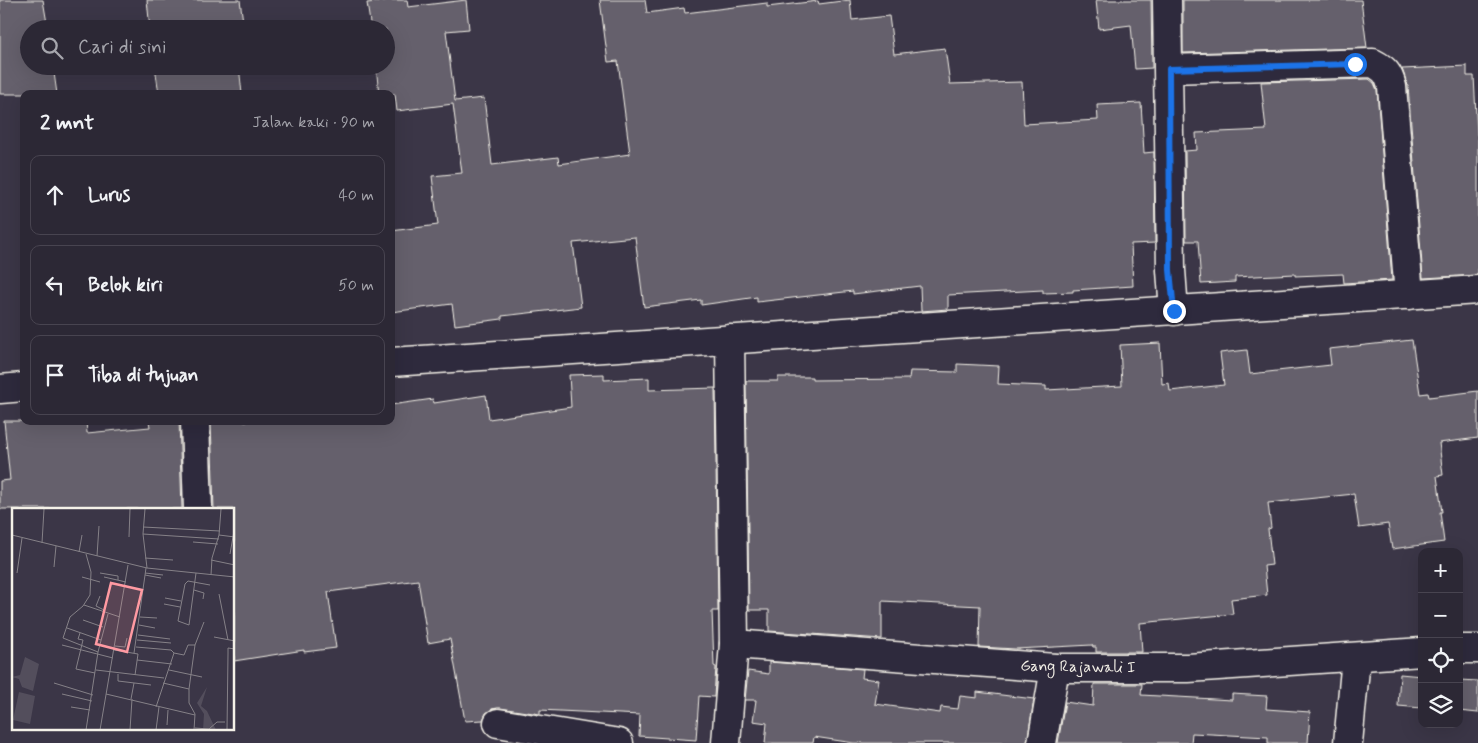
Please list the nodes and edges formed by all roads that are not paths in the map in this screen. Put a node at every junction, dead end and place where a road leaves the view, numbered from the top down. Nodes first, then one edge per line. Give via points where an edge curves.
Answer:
1 (1167, 0) edge
2 (1169, 69) junction
3 (1478, 290) edge
4 (1409, 295) junction
5 (1174, 311) junction
6 (730, 339) junction
7 (395, 362) edge
8 (20, 387) edge
9 (0, 389) edge
10 (195, 425) edge
11 (198, 508) edge
12 (734, 644) junction
13 (1463, 649) edge
14 (1478, 649) edge
15 (1418, 652) edge
16 (1356, 658) junction
17 (1055, 668) junction
18 (498, 723) dead end
19 (619, 743) edge
20 (726, 743) edge
21 (1042, 743) edge
22 (1348, 743) edge

1 - 2 street
2 - 4 street via 1373,63 1386,72 1392,87
2 - 5 street via 1170,270
3 - 4 street
4 - 5 street
5 - 6 street
6 - 7 street
6 - 12 street
8 - 9 street
10 - 11 street
12 - 17 street, Gang Rajawali I
12 - 20 street
13 - 14 street
15 - 16 street, Gang Rajawali I
16 - 17 street, Gang Rajawali I via 1188,668
16 - 22 street
17 - 21 street
18 - 19 street

